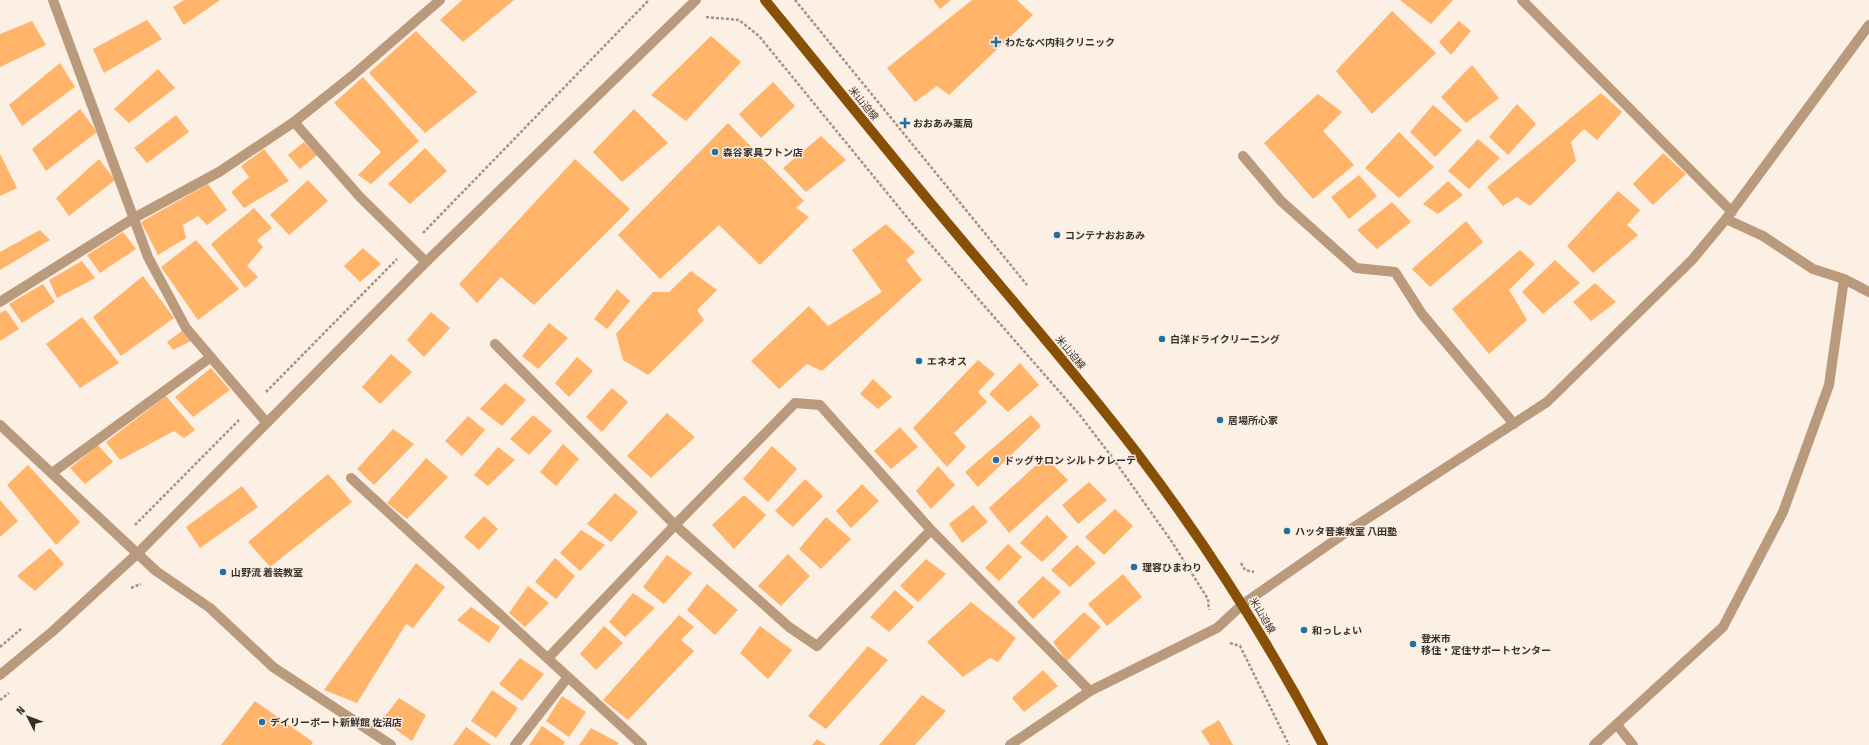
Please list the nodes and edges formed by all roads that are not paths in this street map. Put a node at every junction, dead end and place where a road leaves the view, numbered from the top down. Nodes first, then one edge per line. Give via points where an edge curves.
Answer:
1 (53, 0) edge
2 (440, 0) edge
3 (696, 0) edge
4 (765, 0) edge
5 (1522, 0) edge
6 (1869, 25) edge
7 (294, 122) junction
8 (1244, 156) dead end
9 (1729, 216) junction
10 (134, 218) junction
11 (426, 262) junction
12 (1844, 279) junction
13 (1869, 292) edge
14 (0, 302) edge
15 (495, 344) dead end
16 (211, 358) junction
17 (266, 422) junction
18 (1514, 424) junction
19 (0, 425) edge
20 (52, 473) junction
21 (350, 478) dead end
22 (675, 525) junction
23 (932, 530) junction
24 (138, 553) junction
25 (1243, 604) junction
26 (548, 658) junction
27 (0, 674) edge
28 (568, 677) junction
29 (1090, 691) junction
30 (1617, 725) junction
31 (391, 745) edge
32 (515, 745) edge
33 (642, 745) edge
34 (1010, 745) edge
35 (1323, 745) edge
36 (1594, 745) edge
37 (1633, 745) edge

1 - 10 street
2 - 7 street
3 - 11 street
4 - 25 main road, 米山迫線 via 1095,399 1138,454
5 - 9 street
6 - 9 street
7 - 10 street via 220,172
7 - 11 street via 360,197
8 - 18 street via 1281,200 1356,268 1395,272 1422,314
9 - 12 street via 1813,269
9 - 18 street via 1692,260 1547,402
10 - 14 street
10 - 16 street via 148,257 186,328
11 - 17 street
12 - 13 street
12 - 30 street via 1829,385 1782,512 1723,627
15 - 22 street
16 - 17 street
16 - 20 street
17 - 24 street
18 - 25 street via 1357,525
19 - 20 street
20 - 24 street
21 - 26 street
22 - 23 street via 789,627 817,646
22 - 23 street via 795,403 820,405
22 - 26 street
23 - 29 street
24 - 27 street via 53,631
24 - 31 street via 156,571 210,608 273,667
25 - 29 street via 1217,628
25 - 35 main road, 米山迫線
26 - 28 street
28 - 32 street
28 - 33 street
29 - 34 street
30 - 36 street
30 - 37 street

